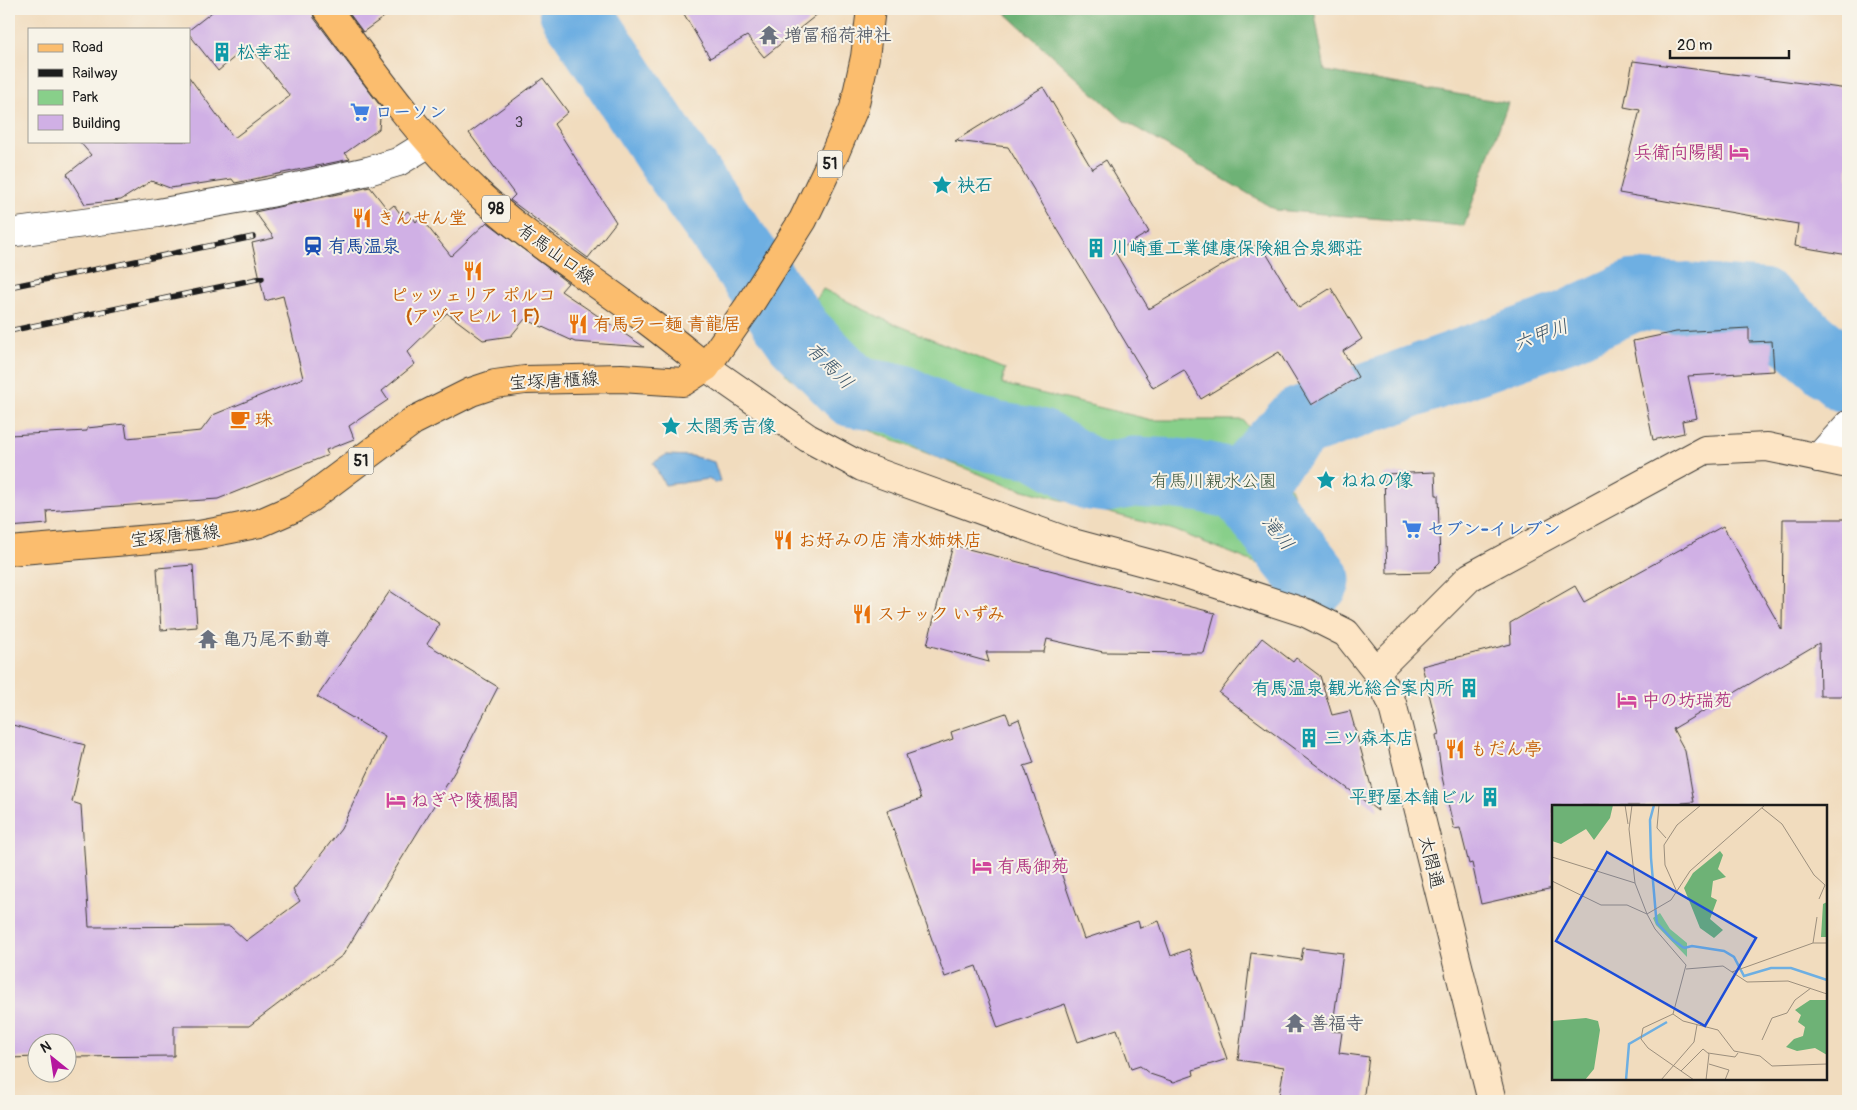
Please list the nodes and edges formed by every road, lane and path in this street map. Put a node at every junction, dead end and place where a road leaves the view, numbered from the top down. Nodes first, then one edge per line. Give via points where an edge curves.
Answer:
1 (326, 9) edge
2 (871, 9) edge
3 (429, 143) junction
4 (9, 233) edge
5 (706, 367) junction
6 (1846, 427) edge
7 (1818, 458) junction
8 (1848, 464) edge
9 (9, 551) edge
10 (1376, 671) junction
11 (1492, 1101) edge

1 - 3 main road, 有馬山口線 / 98
2 - 5 main road, 宝塚唐櫃線 / 51 via 854,108 803,220
3 - 4 street via 398,162 270,194
3 - 5 main road, 有馬山口線 / 98 via 498,211
5 - 9 main road, 宝塚唐櫃線 / 51 via 683,382 620,378 525,380 495,384 471,392 412,422 310,498 260,523 199,535
5 - 10 street, 太閤通 via 808,438 862,467 1069,542 1177,571 1306,613 1346,633
6 - 7 street
7 - 8 street
7 - 10 street via 1767,447 1704,450 1470,577
10 - 11 street, 太閤通 via 1392,703

